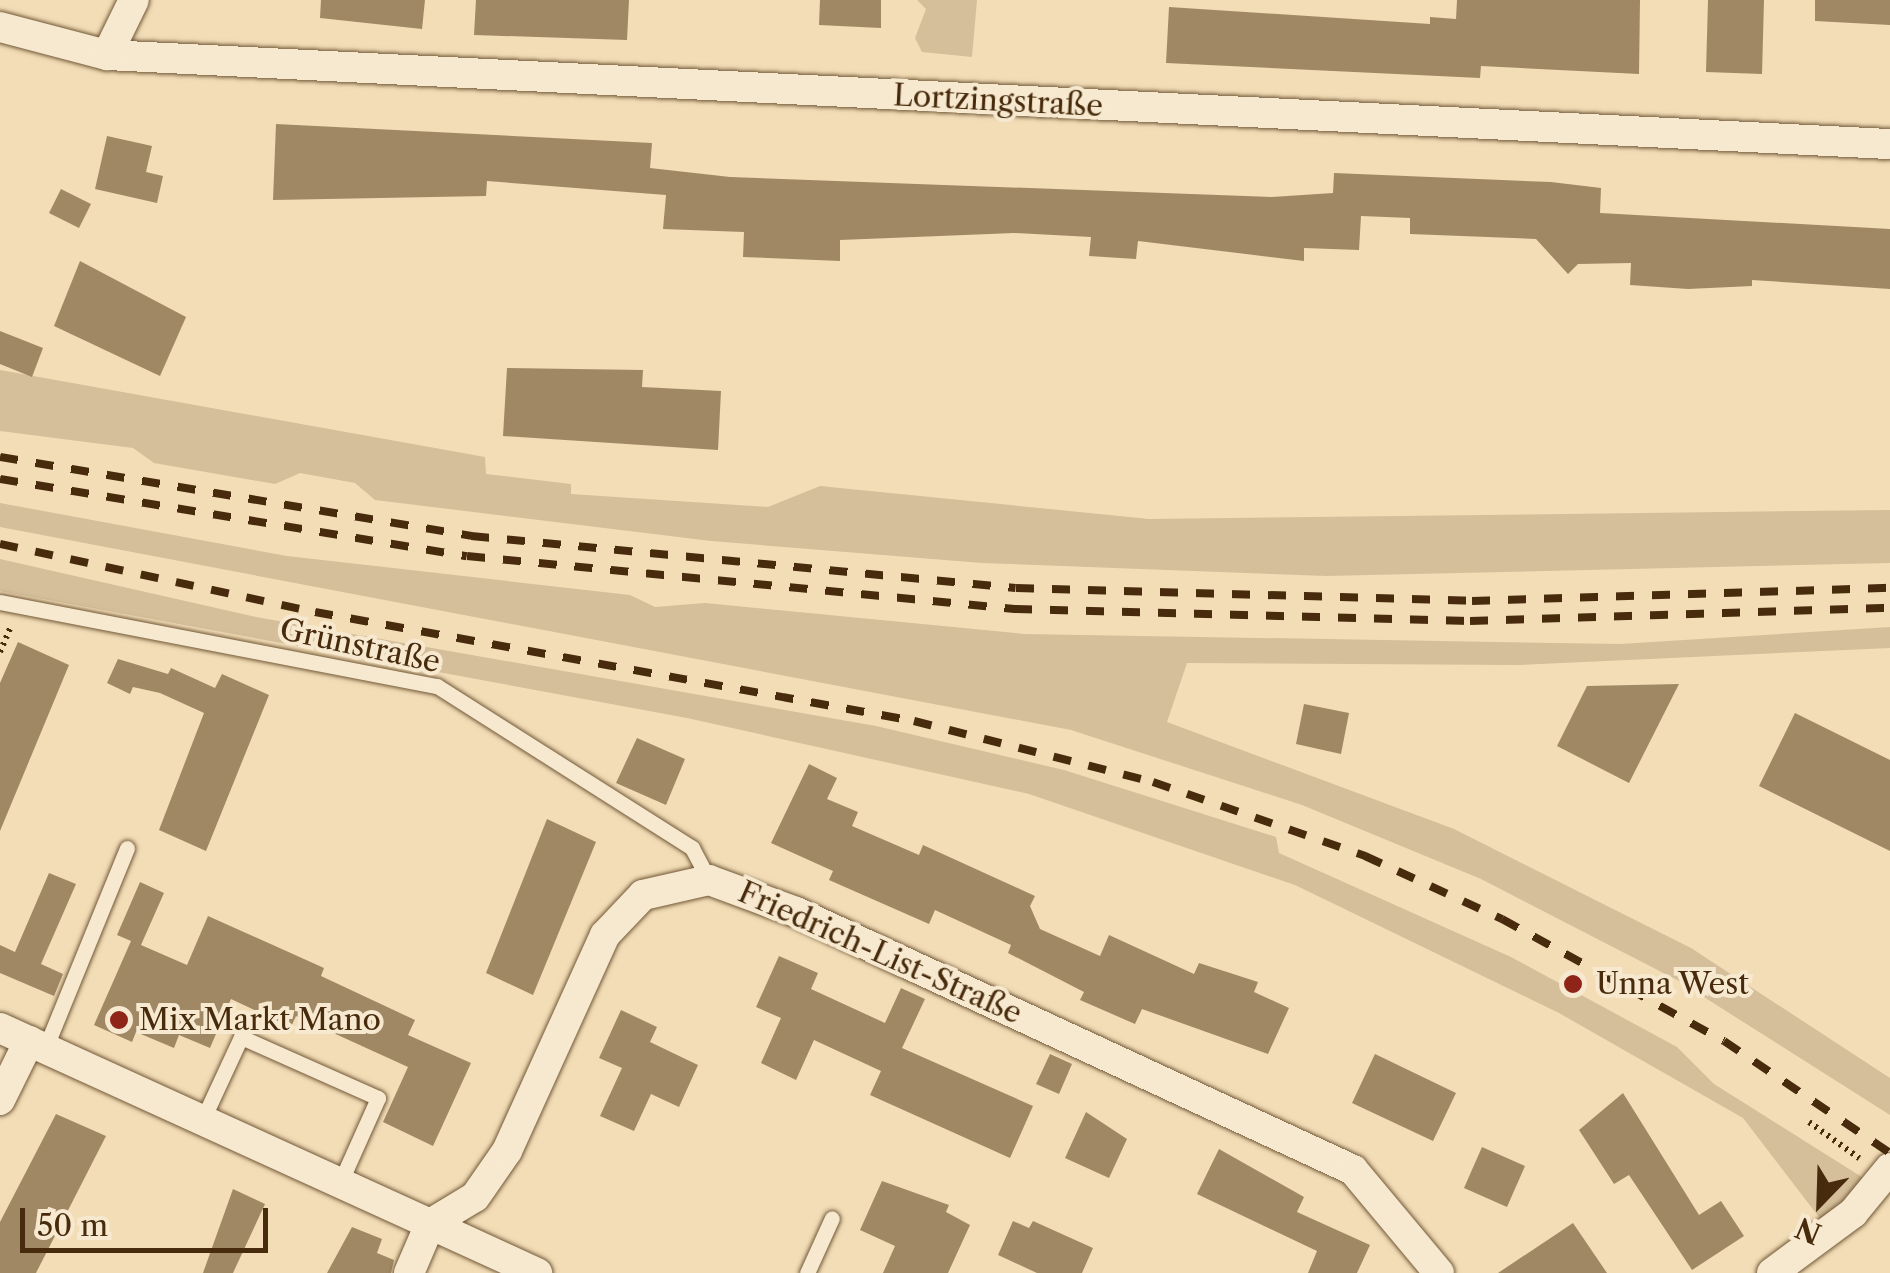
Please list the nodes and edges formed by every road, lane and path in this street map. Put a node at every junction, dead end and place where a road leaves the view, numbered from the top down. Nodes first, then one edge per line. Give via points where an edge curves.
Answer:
1 (134, 0) edge
2 (0, 27) edge
3 (107, 54) junction
4 (1890, 144) edge
5 (0, 602) edge
6 (128, 848) dead end
7 (709, 880) junction
8 (0, 1028) edge
9 (37, 1045) junction
10 (0, 1100) edge
11 (202, 1121) junction
12 (1809, 1122) dead end
13 (1882, 1168) edge
14 (340, 1184) junction
15 (832, 1218) dead end
16 (430, 1224) junction
17 (409, 1273) edge
18 (537, 1273) edge
19 (807, 1273) edge
20 (1439, 1273) edge
21 (1772, 1273) edge

1 - 3 street
2 - 3 street, Lortzingstraße
3 - 4 street, Lortzingstraße
5 - 7 lane, Grünstraße via 437,686 692,848
6 - 9 lane
7 - 16 street, Friedrich-List-Straße via 643,895 605,934 507,1151 475,1197
7 - 20 street, Friedrich-List-Straße via 831,928 1352,1170
8 - 9 street
9 - 10 street
9 - 11 street
11 - 14 street
11 - 14 lane via 241,1037 378,1098
12 - 13 path
13 - 21 street via 1816,1242
14 - 16 street
15 - 19 lane
16 - 17 street
16 - 18 street

